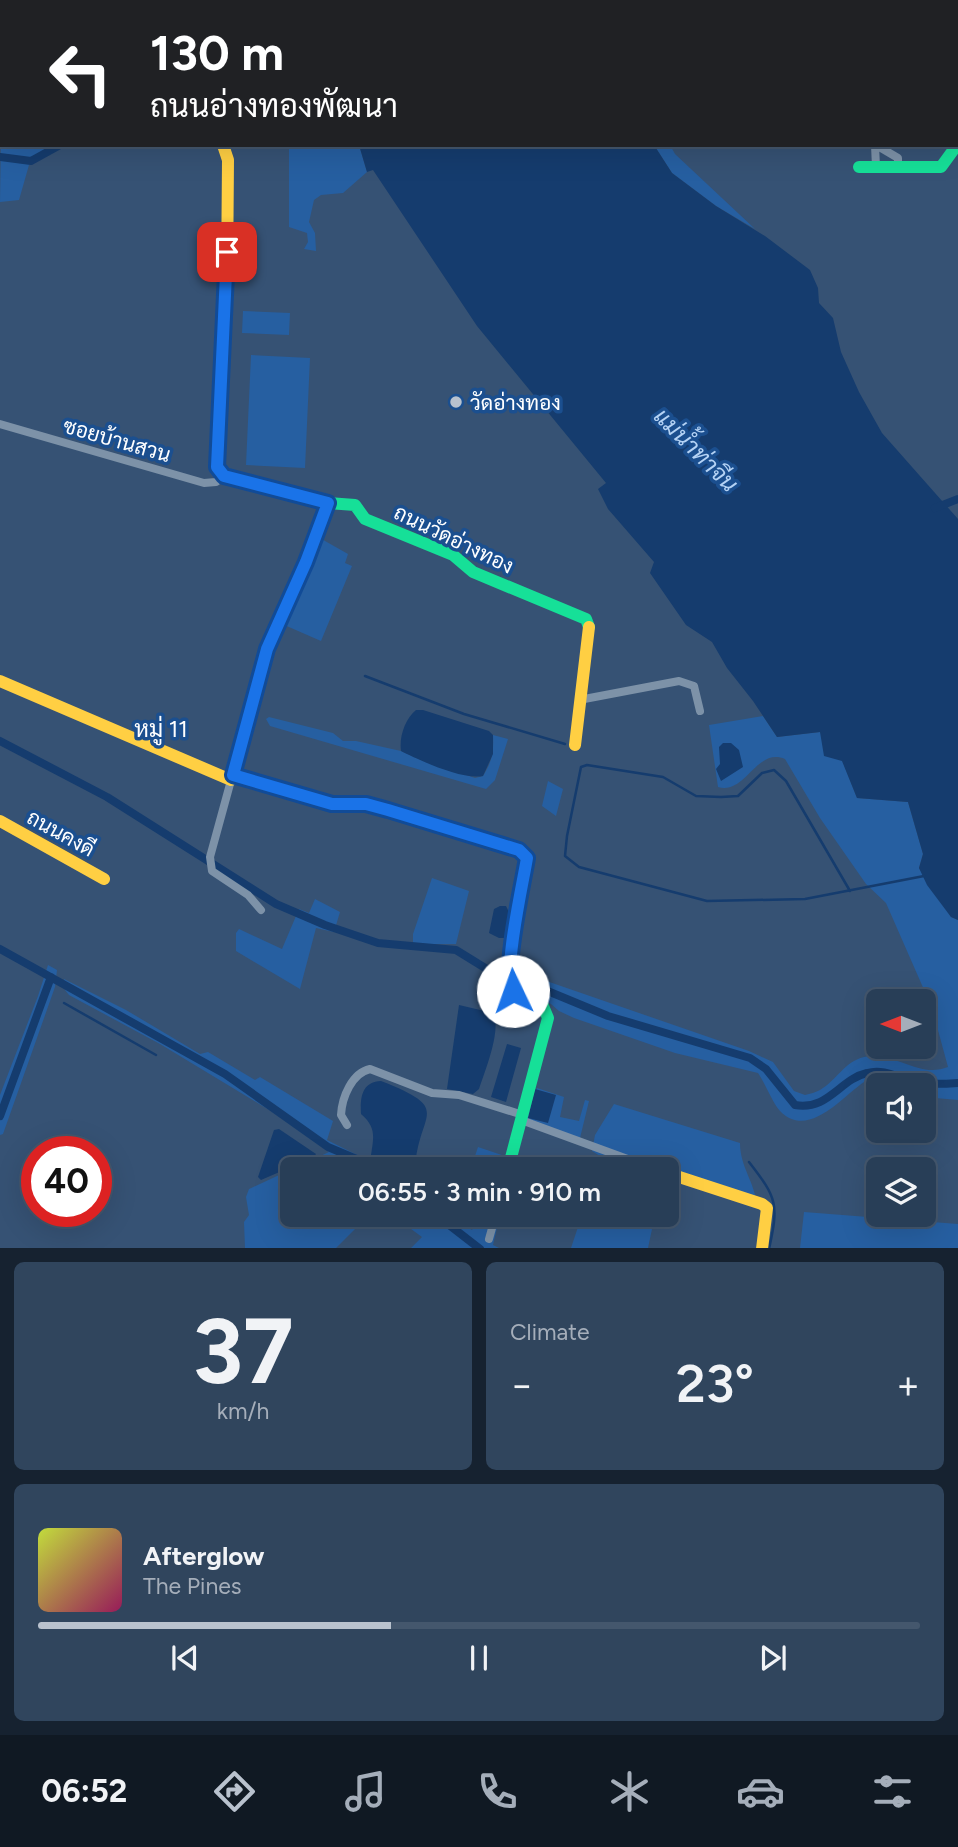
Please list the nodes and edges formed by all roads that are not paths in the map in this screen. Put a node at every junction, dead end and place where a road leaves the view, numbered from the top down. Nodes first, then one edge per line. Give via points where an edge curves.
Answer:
1 (224, 147) edge
2 (876, 147) edge
3 (879, 147) edge
4 (955, 147) edge
5 (859, 167) dead end
6 (876, 167) junction
7 (898, 167) junction
8 (0, 424) edge
9 (224, 476) junction
10 (328, 503) junction
11 (0, 681) edge
12 (579, 700) junction
13 (700, 711) dead end
14 (575, 745) dead end
15 (232, 777) junction
16 (0, 821) edge
17 (104, 879) dead end
18 (261, 910) dead end
19 (522, 1118) junction
20 (347, 1125) dead end
21 (511, 1157) edge
22 (624, 1157) edge
23 (679, 1177) edge
24 (492, 1227) edge
25 (489, 1239) dead end
26 (761, 1248) edge

1 - 9 street via 228,160 227,280 216,458
2 - 6 street
3 - 7 street via 898,158
4 - 7 street via 942,167
5 - 6 street
6 - 7 street
8 - 9 street, ซอยบ้านสวน via 204,484
9 - 10 street, ถนนวัดอ่างทอง
10 - 12 street, ถนนวัดอ่างทอง via 355,505 365,519 453,555 480,575 586,619 589,626
10 - 15 street via 269,642
11 - 15 street
12 - 13 street via 679,681 694,686
12 - 14 street, ถนนวัดอ่างทอง
15 - 18 street via 210,861 220,878 248,895
15 - 19 street via 332,804 366,804 388,810 519,850 527,858 510,985 517,994 540,1003 548,1018
16 - 17 street, ถนนคงดี
19 - 20 street via 459,1096 432,1093 370,1069 360,1072 347,1093 341,1115
19 - 21 street
19 - 22 street
23 - 26 street via 767,1208
24 - 25 street

